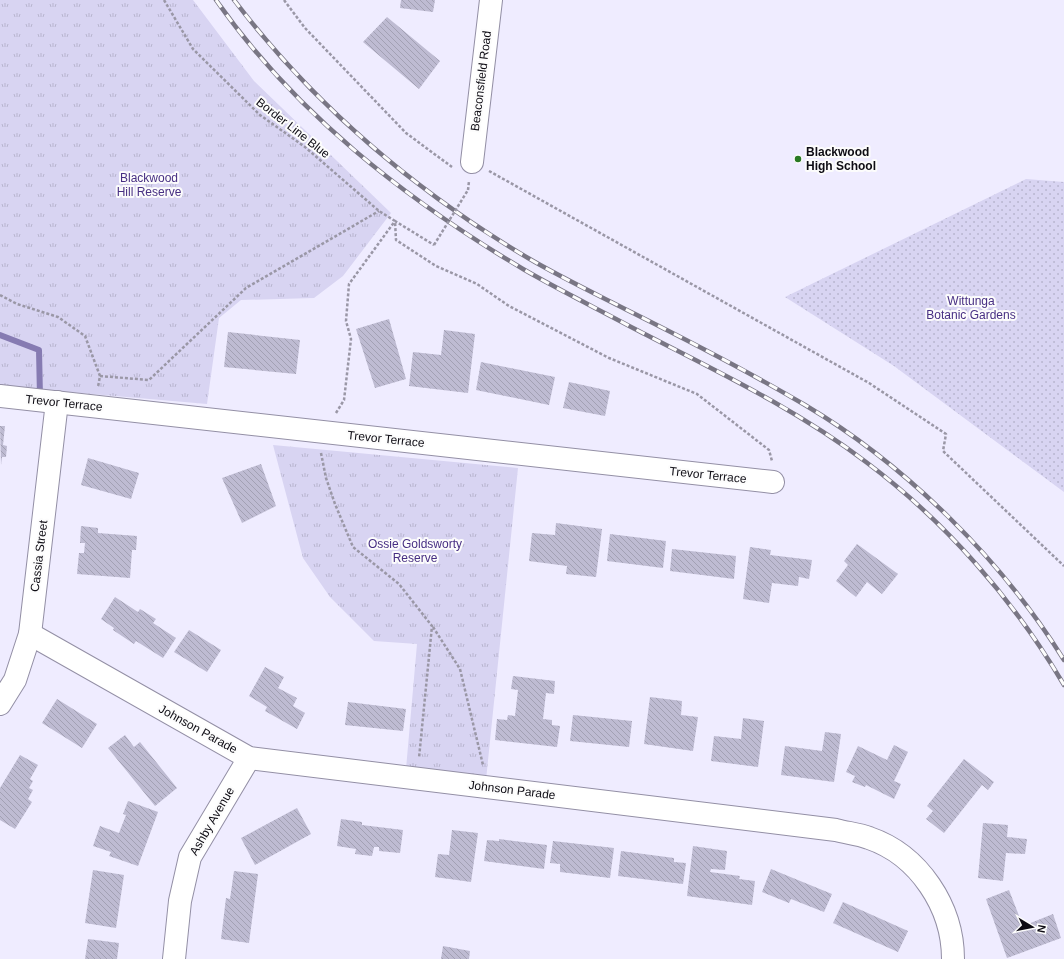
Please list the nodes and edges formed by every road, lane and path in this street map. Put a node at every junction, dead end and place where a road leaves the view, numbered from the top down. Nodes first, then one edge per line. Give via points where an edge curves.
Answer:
1 (164, 0) edge
2 (284, 0) edge
3 (491, 0) edge
4 (472, 162) junction
5 (468, 190) dead end
6 (379, 211) junction
7 (395, 221) junction
8 (0, 294) edge
9 (100, 376) junction
10 (0, 396) edge
11 (57, 402) junction
12 (94, 407) junction
13 (334, 416) dead end
14 (317, 431) junction
15 (772, 482) joint
16 (1064, 566) edge
17 (432, 626) junction
18 (30, 634) junction
19 (0, 704) edge
20 (249, 758) junction
21 (417, 778) junction
22 (489, 787) junction
23 (174, 959) edge
24 (953, 959) edge

1 - 6 path, Border Line Blue via 193,49 260,115 305,146
2 - 4 path via 305,28 406,133 453,168
3 - 4 street, Beaconsfield Road
4 - 16 path via 869,383 946,434 943,450
5 - 7 path, Border Line Blue, bridge via 434,245
6 - 7 path, Border Line Blue
6 - 9 path via 246,288 149,380
7 - 13 path via 349,284 346,321 351,339 344,400
7 - 15 path via 396,240 436,266 477,284 510,306 609,358 697,394 769,450 773,467
8 - 9 path via 17,304 58,317 85,336
9 - 12 path
10 - 11 street, Trevor Terrace
11 - 12 street, Trevor Terrace
11 - 18 street, Cassia Street
12 - 14 street, Trevor Terrace
14 - 15 street, Trevor Terrace
14 - 17 path via 326,478 353,547 399,584
17 - 21 path
17 - 22 path via 460,669
18 - 19 street, Cassia Street via 15,680
18 - 20 street, Johnson Parade
20 - 21 street, Johnson Parade
20 - 23 street, Ashby Avenue via 190,857 180,901
21 - 22 street, Johnson Parade
22 - 24 street, Johnson Parade via 836,830 870,838 898,854 922,874 943,908 953,944

